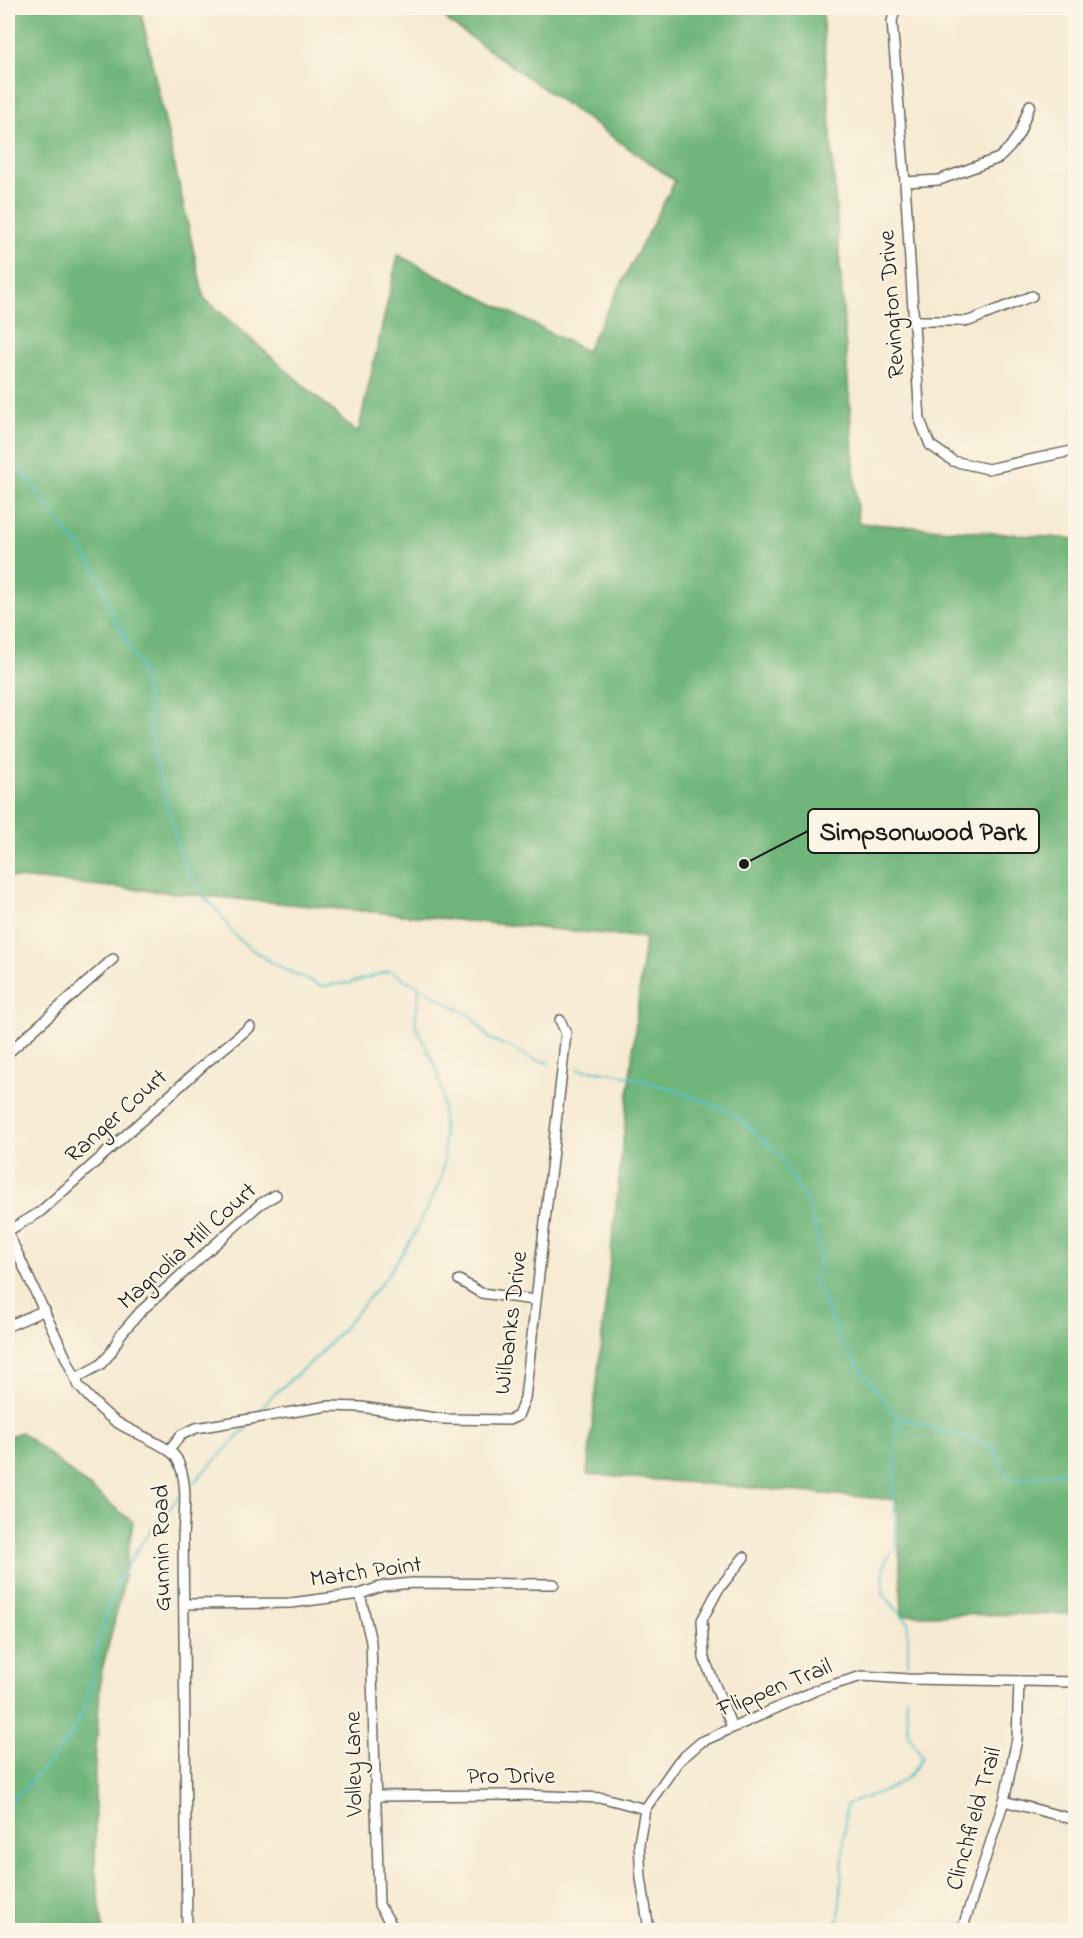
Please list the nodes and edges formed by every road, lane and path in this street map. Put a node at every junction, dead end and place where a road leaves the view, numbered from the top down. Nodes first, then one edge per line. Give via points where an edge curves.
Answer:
1 (896, 8) edge
2 (1030, 105) dead end
3 (905, 182) junction
4 (1032, 296) dead end
5 (913, 321) junction
6 (1076, 450) edge
7 (113, 959) dead end
8 (560, 1020) dead end
9 (249, 1027) dead end
10 (8, 1053) edge
11 (276, 1195) dead end
12 (8, 1232) edge
13 (459, 1280) dead end
14 (535, 1300) junction
15 (45, 1310) junction
16 (8, 1326) edge
17 (76, 1378) junction
18 (169, 1450) junction
19 (744, 1557) dead end
20 (554, 1584) dead end
21 (360, 1594) junction
22 (184, 1604) junction
23 (1019, 1681) junction
24 (1076, 1682) edge
25 (732, 1727) junction
26 (375, 1796) junction
27 (1004, 1801) junction
28 (645, 1809) junction
29 (1076, 1820) edge
30 (187, 1930) edge
31 (395, 1930) edge
32 (649, 1930) edge
33 (962, 1930) edge

1 - 3 street, Revington Drive via 892,21
2 - 3 street via 1019,134 999,158 939,180
3 - 5 street, Revington Drive
4 - 5 street via 969,321
5 - 6 street, Revington Drive via 920,420 930,445 953,461 988,469
7 - 10 street
8 - 14 street, Wilbanks Drive via 566,1033
9 - 12 street, Ranger Court via 40,1212
11 - 17 street, Magnolia Mill Court via 260,1204 141,1311 100,1365
12 - 15 street, Gunnin Road
13 - 14 street via 481,1293
14 - 18 street, Wilbanks Drive via 525,1398 518,1416 509,1420 443,1419 327,1406 196,1428 181,1435
15 - 16 street
15 - 17 street, Gunnin Road
17 - 18 street, Gunnin Road via 96,1406 110,1417
18 - 22 street, Gunnin Road via 177,1458 185,1491
19 - 25 street via 718,1590 702,1620 704,1658
20 - 21 street, Match Point via 412,1583 383,1586
21 - 22 street, Match Point via 291,1603
21 - 26 street, Volley Lane via 371,1642
22 - 30 street, Gunnin Road
23 - 24 street, Flippen Trail
23 - 25 street, Flippen Trail via 862,1676 819,1689
23 - 27 street, Clinchfield Trail via 1017,1739
25 - 28 street, Flippen Trail via 701,1742 678,1762
26 - 28 street, Pro Drive via 604,1798
26 - 31 street, Volley Lane via 380,1905
27 - 29 street
27 - 33 street, Clinchfield Trail
28 - 32 street, Flippen Trail via 639,1843

